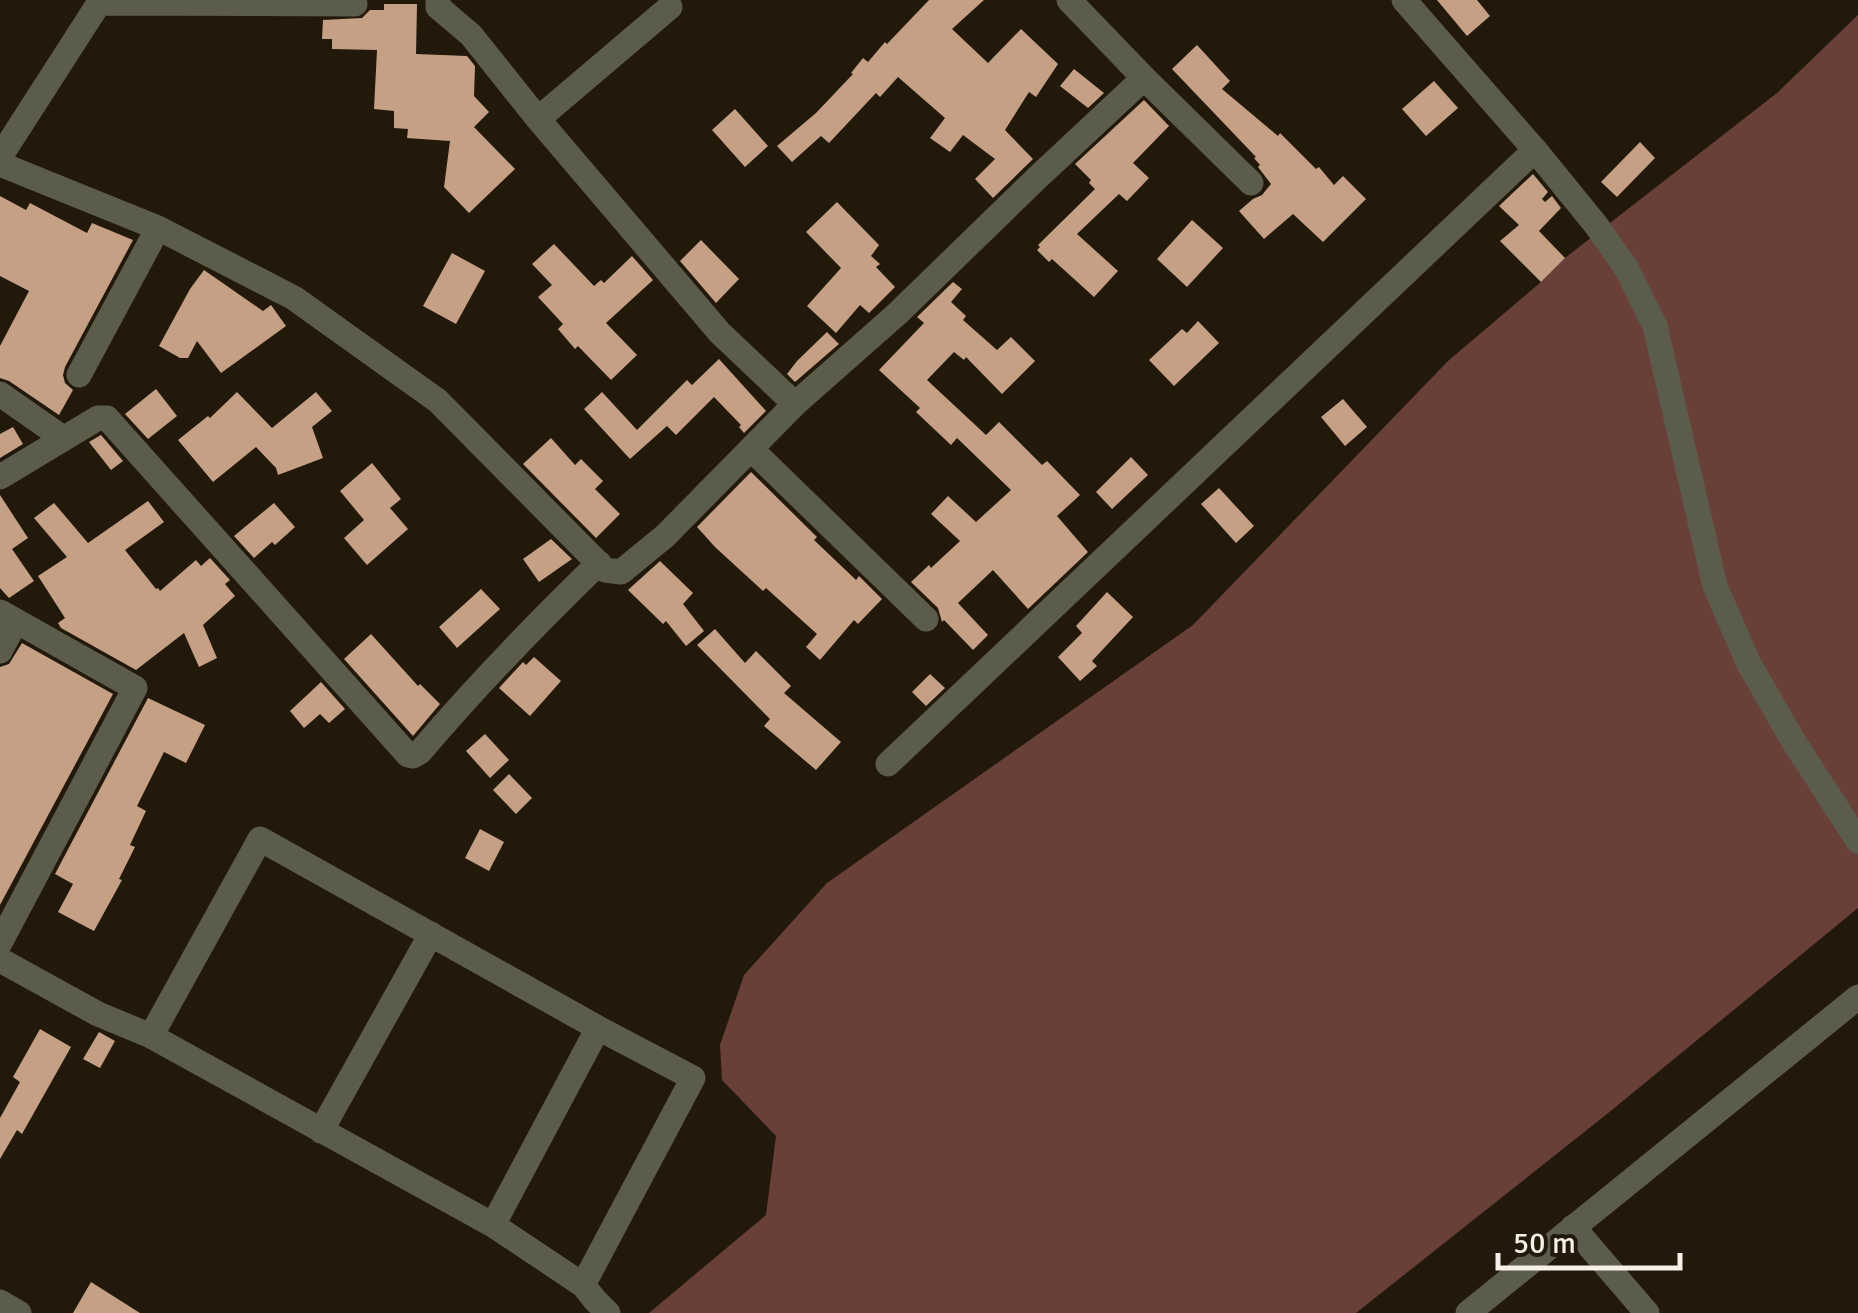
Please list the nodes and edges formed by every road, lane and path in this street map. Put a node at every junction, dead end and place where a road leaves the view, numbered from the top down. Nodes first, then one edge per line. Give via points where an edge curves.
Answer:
1 (438, 0) edge
2 (1069, 0) edge
3 (671, 2) edge
4 (1408, 2) edge
5 (356, 4) dead end
6 (1144, 78) junction
7 (538, 118) junction
8 (1536, 150) junction
9 (0, 160) edge
10 (1251, 183) dead end
11 (158, 228) junction
12 (79, 375) dead end
13 (0, 394) edge
14 (795, 404) junction
15 (63, 438) junction
16 (751, 449) junction
17 (0, 478) edge
18 (599, 564) junction
19 (8, 616) edge
20 (926, 618) dead end
21 (0, 651) edge
22 (888, 764) dead end
23 (1858, 841) edge
24 (431, 934) junction
25 (0, 943) edge
26 (0, 960) edge
27 (1858, 997) edge
28 (598, 1028) junction
29 (151, 1036) junction
30 (321, 1131) junction
31 (493, 1224) junction
32 (1573, 1227) junction
33 (0, 1302) edge
34 (592, 1303) edge
35 (18, 1313) edge
36 (1468, 1313) edge
37 (1647, 1313) edge

1 - 7 street
2 - 6 street
3 - 7 street
4 - 8 street
5 - 9 street via 99,4
6 - 10 street
6 - 14 street
7 - 14 street via 720,333
8 - 22 street
8 - 23 street via 1627,269 1655,326 1715,586 1749,664
9 - 11 street
11 - 12 street
11 - 18 street via 294,298 438,401
13 - 15 street
14 - 16 street
15 - 17 street
15 - 18 street via 107,418 414,756
16 - 18 street via 621,572
16 - 20 street
19 - 21 street
19 - 25 street via 134,688
24 - 28 street
24 - 29 street via 260,839
24 - 30 street
26 - 29 street
27 - 32 street
28 - 31 street
28 - 34 street via 693,1078
29 - 30 street
30 - 31 street
31 - 34 street
32 - 36 street
32 - 37 street
33 - 35 street

